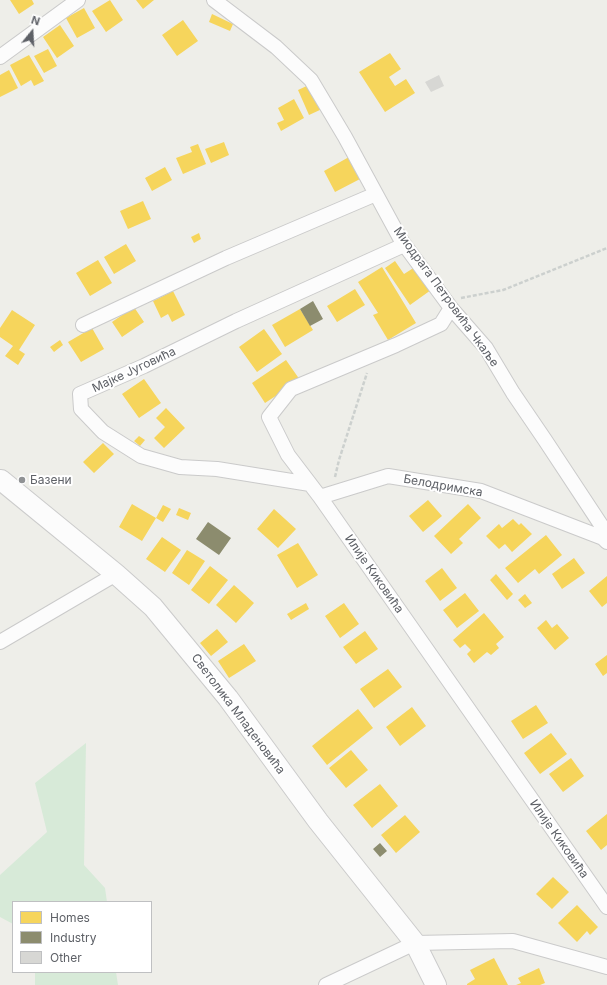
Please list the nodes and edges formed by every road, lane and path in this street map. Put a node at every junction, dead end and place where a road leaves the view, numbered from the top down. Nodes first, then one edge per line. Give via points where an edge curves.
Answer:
1 (78, 0) edge
2 (214, 0) edge
3 (0, 57) edge
4 (376, 194) junction
5 (404, 245) junction
6 (607, 248) edge
7 (454, 304) junction
8 (84, 325) dead end
9 (372, 356) junction
10 (0, 479) edge
11 (310, 484) junction
12 (326, 496) junction
13 (607, 534) edge
14 (607, 542) edge
15 (116, 574) junction
16 (0, 642) edge
17 (607, 907) edge
18 (415, 943) junction
19 (607, 967) edge
20 (326, 985) edge
21 (436, 985) edge

1 - 3 street
2 - 4 street, Миодрага Петровића Чкаље via 276,47 312,80
4 - 5 street, Миодрага Петровића Чкаље
4 - 8 street via 226,258
5 - 7 street, Миодрага Петровића Чкаље
5 - 11 street, Мајке Југовића via 80,394 81,409 103,432 141,456 180,467 216,469
6 - 7 path via 503,290
7 - 9 street, Илије Киковића via 441,324
7 - 13 street, Миодрага Петровића Чкаље via 486,348
9 - 11 street, Илије Киковића via 292,390 269,417 288,455
9 - 12 path
10 - 15 street, Светолика Младеновића
11 - 12 street, Илије Киковића
12 - 14 street, Белодримска via 388,476 481,491 603,538
12 - 17 street, Илије Киковића
15 - 16 street
15 - 18 street, Светолика Младеновића via 153,607 228,698 318,822
18 - 19 street via 513,941
18 - 20 street
18 - 21 street, Светолика Младеновића

